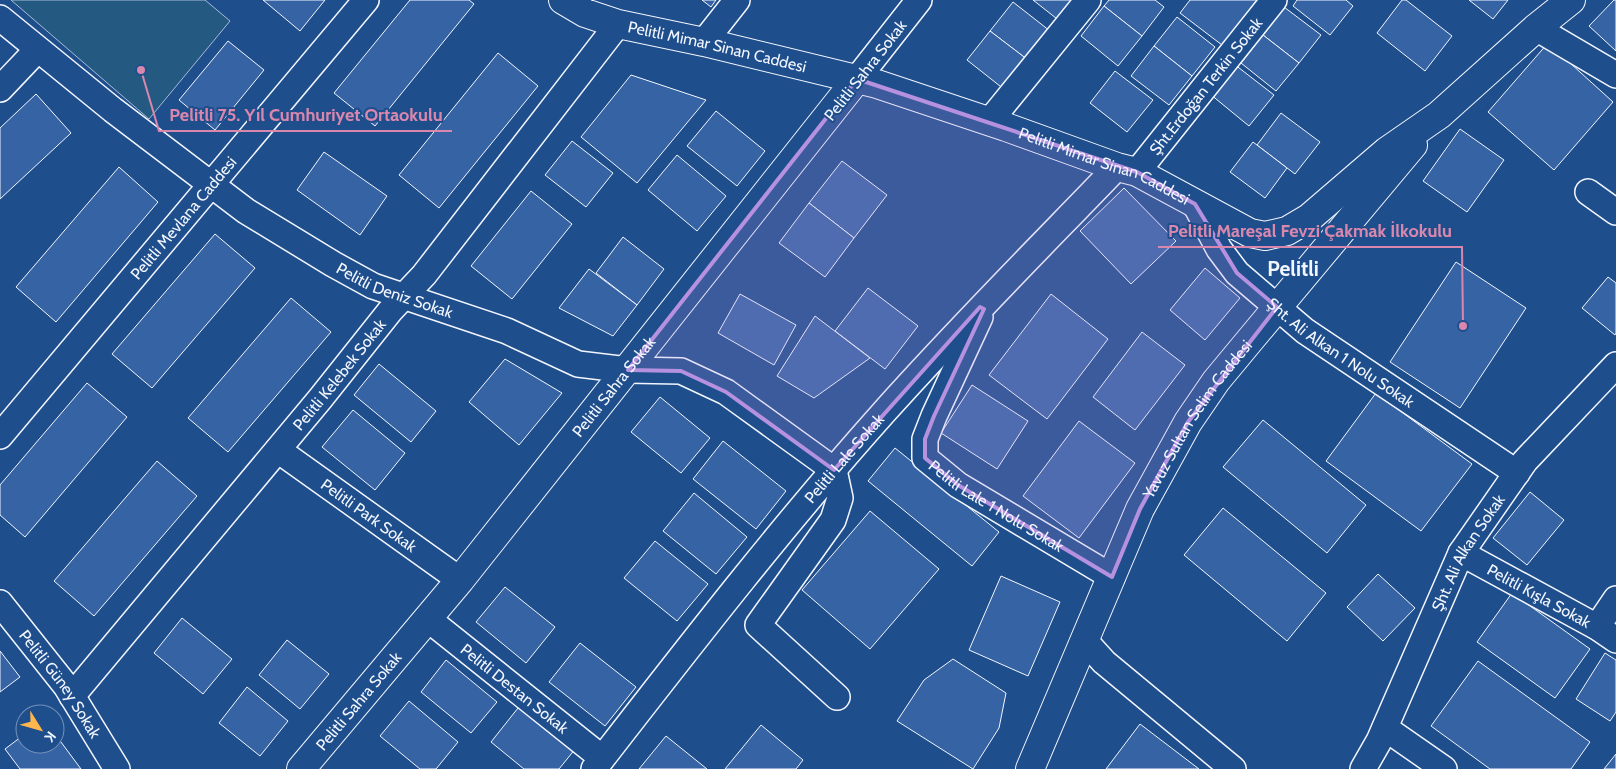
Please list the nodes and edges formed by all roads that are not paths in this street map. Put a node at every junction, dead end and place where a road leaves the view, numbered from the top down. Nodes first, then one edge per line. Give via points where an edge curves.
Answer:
1 (366, 0) edge
2 (563, 0) edge
3 (737, 0) edge
4 (919, 0) edge
5 (1088, 0) edge
6 (1274, 0) edge
7 (1571, 0) edge
8 (0, 18) edge
9 (618, 24) junction
10 (1536, 28) junction
11 (704, 42) junction
12 (37, 50) junction
13 (1616, 75) edge
14 (857, 79) junction
15 (0, 89) edge
16 (1438, 115) junction
17 (989, 122) junction
18 (1127, 170) junction
19 (211, 184) junction
20 (1588, 192) dead end
21 (1195, 204) junction
22 (1616, 212) edge
23 (404, 296) junction
24 (987, 301) junction
25 (1277, 307) junction
26 (628, 370) junction
27 (1611, 378) edge
28 (0, 436) edge
29 (278, 450) junction
30 (834, 470) junction
31 (1517, 473) junction
32 (1461, 553) junction
33 (1112, 577) junction
34 (460, 580) junction
35 (1616, 599) edge
36 (0, 603) edge
37 (428, 619) junction
38 (1607, 633) edge
39 (1085, 641) junction
40 (72, 696) junction
41 (837, 697) dead end
42 (1385, 728) junction
43 (598, 763) edge
44 (117, 769) edge
45 (301, 769) edge
46 (1030, 769) edge
47 (1233, 769) edge
48 (1363, 769) edge
49 (1444, 769) edge

1 - 19 street, Pelitli Mevlana Caddesi
2 - 9 street, Pelitli Mimar Sinan Caddesi via 585,13
3 - 11 street
4 - 14 street, Pelitli Sahra Sokak
5 - 17 street
6 - 18 street, Şht.Erdoğan Terkin Sokak
7 - 10 street, Pelitli Mimar Sinan Caddesi
8 - 12 street, Pelitli Deniz Sokak
9 - 11 street, Pelitli Mimar Sinan Caddesi
9 - 23 street, Pelitli Kelebek Sokak
10 - 13 street
10 - 16 street, Pelitli Mimar Sinan Caddesi
11 - 14 street, Pelitli Mimar Sinan Caddesi
12 - 15 street
12 - 19 street, Pelitli Deniz Sokak
14 - 17 street, Pelitli Mimar Sinan Caddesi
14 - 26 street, Pelitli Sahra Sokak
16 - 21 street, Pelitli Mimar Sinan Caddesi via 1387,151 1309,218 1287,231 1265,236 1250,233
16 - 25 street, Yavuz Sultan Selim Caddesi
17 - 18 street, Pelitli Mimar Sinan Caddesi
18 - 21 street, Pelitli Mimar Sinan Caddesi
18 - 24 street, Pelitli Lale Sokak
19 - 23 street, Pelitli Deniz Sokak via 246,211 333,264 373,286
19 - 28 street, Pelitli Mevlana Caddesi
20 - 22 street
21 - 25 street, Şht. Ali Alkan 1 Nolu Sokak via 1219,249 1238,273
23 - 26 street, Pelitli Deniz Sokak via 507,331 578,364
23 - 29 street, Pelitli Kelebek Sokak
24 - 30 street, Pelitli Lale Sokak
24 - 33 street, Pelitli Lale 1 Nolu Sokak via 934,416 925,439 925,458 958,485
25 - 31 street, Şht. Ali Alkan 1 Nolu Sokak via 1305,331
25 - 33 street, Yavuz Sultan Selim Caddesi via 1216,381 1188,422 1140,509
26 - 30 street, Pelitli Deniz Sokak via 681,371 726,392
26 - 34 street, Pelitli Sahra Sokak
27 - 31 street, Şht. Ali Alkan Sokak via 1525,461
29 - 34 street, Pelitli Park Sokak
29 - 40 street, Pelitli Kelebek Sokak
30 - 41 street via 840,498 833,520 758,625
30 - 43 street, Pelitli Lale Sokak via 798,510
31 - 32 street, Şht. Ali Alkan Sokak
32 - 38 street, Pelitli Kışla Sokak
32 - 42 street, Şht. Ali Alkan Sokak
33 - 39 street, Yavuz Sultan Selim Caddesi
34 - 37 street, Pelitli Sahra Sokak
35 - 38 street
36 - 40 street, Pelitli Güney Sokak
37 - 43 street, Pelitli Destan Sokak
37 - 45 street, Pelitli Sahra Sokak
39 - 46 street, Yavuz Sultan Selim Caddesi
39 - 47 street via 1104,662
40 - 44 street, Pelitli Güney Sokak
42 - 48 street, Şht. Ali Alkan Sokak
42 - 49 street

